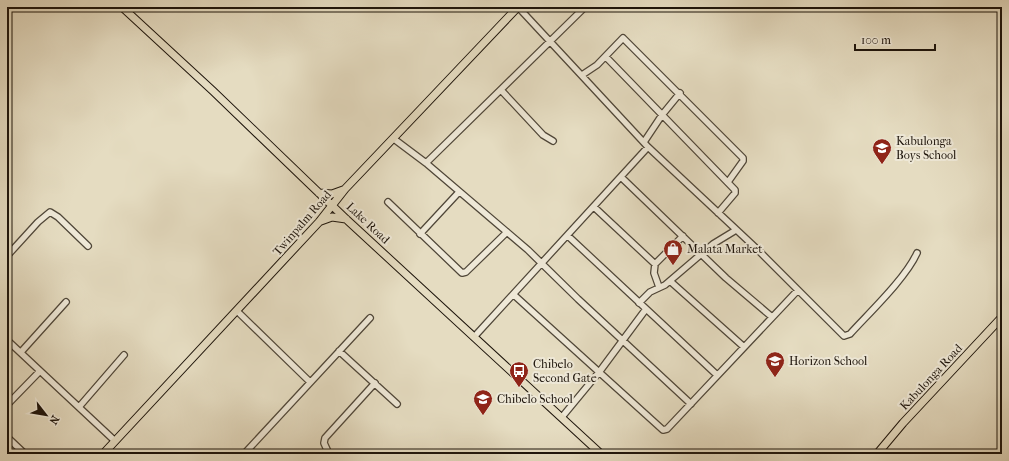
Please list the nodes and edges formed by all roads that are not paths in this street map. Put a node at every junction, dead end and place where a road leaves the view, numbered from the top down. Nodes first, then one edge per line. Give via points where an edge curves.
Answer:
1 (122, 7) edge
2 (518, 7) edge
3 (585, 7) edge
4 (550, 41) junction
5 (606, 57) junction
6 (7, 70) edge
7 (582, 75) junction
8 (7, 76) edge
9 (501, 90) junction
10 (680, 94) junction
11 (662, 115) junction
12 (394, 139) junction
13 (553, 141) dead end
14 (644, 142) junction
15 (648, 147) junction
16 (426, 163) junction
17 (621, 177) junction
18 (728, 182) junction
19 (345, 189) junction
20 (459, 192) junction
21 (318, 193) junction
22 (388, 202) dead end
23 (332, 205) junction
24 (594, 207) junction
25 (718, 213) junction
26 (346, 219) junction
27 (319, 222) junction
28 (736, 230) junction
29 (507, 232) junction
30 (420, 234) junction
31 (568, 236) junction
32 (683, 236) junction
33 (88, 246) dead end
34 (917, 253) dead end
35 (701, 254) junction
36 (7, 256) edge
37 (655, 264) junction
38 (542, 265) junction
39 (670, 281) junction
40 (659, 287) junction
41 (798, 290) junction
42 (514, 295) junction
43 (66, 302) dead end
44 (639, 303) junction
45 (646, 309) junction
46 (237, 311) junction
47 (772, 317) junction
48 (1002, 317) edge
49 (370, 318) dead end
50 (474, 337) junction
51 (7, 340) edge
52 (621, 340) junction
53 (744, 347) junction
54 (339, 351) junction
55 (21, 352) junction
56 (124, 355) dead end
57 (40, 370) junction
58 (600, 371) junction
59 (717, 375) junction
60 (310, 382) junction
61 (375, 383) junction
62 (397, 404) dead end
63 (691, 404) junction
64 (7, 405) edge
65 (79, 407) junction
66 (562, 417) junction
67 (7, 437) edge
68 (116, 441) junction
69 (25, 454) edge
70 (104, 454) edge
71 (244, 454) edge
72 (328, 454) edge
73 (601, 454) edge
74 (877, 454) edge

1 - 21 main road, Lake Road
2 - 4 street
2 - 12 main road, Twinpalm Road
3 - 4 street
4 - 7 street
4 - 9 street
5 - 7 street
5 - 10 street via 623,38
5 - 11 street
6 - 8 street
7 - 14 street
9 - 13 street via 543,135
9 - 16 street
10 - 11 street
10 - 18 street via 743,158
11 - 14 street
11 - 18 street
12 - 16 street
12 - 19 main road, Twinpalm Road
14 - 15 street
15 - 17 street
15 - 25 street
16 - 20 street
17 - 24 street
17 - 32 street
18 - 25 street via 736,191
19 - 21 main road via 332,194
19 - 23 main road, Twinpalm Road
20 - 29 street
20 - 30 street
21 - 23 main road, Lake Road
22 - 30 street
23 - 26 main road, Lake Road
23 - 27 main road, Twinpalm Road
24 - 31 street
24 - 37 street
25 - 28 street
26 - 27 main road via 332,217
26 - 50 main road, Lake Road
27 - 46 main road, Twinpalm Road
28 - 35 street
28 - 41 street
29 - 30 street via 464,274
29 - 38 street
31 - 38 street
31 - 44 street
32 - 35 street
32 - 37 street
33 - 36 street via 50,212
34 - 41 street via 907,269 847,336
35 - 39 street
35 - 47 street
37 - 40 street via 654,273
38 - 42 street
38 - 52 street
39 - 40 street
39 - 53 street
40 - 44 street
41 - 47 street
42 - 50 street
42 - 58 street
43 - 55 street
44 - 45 street
45 - 52 street
45 - 59 street
46 - 60 street
46 - 68 main road, Twinpalm Road
47 - 53 street
48 - 74 main road, Kabulonga Road
49 - 54 street
50 - 66 main road, Lake Road
51 - 55 street
52 - 58 street
52 - 63 street
53 - 59 street
54 - 60 street
54 - 61 street
55 - 57 street
56 - 65 street
57 - 64 street
57 - 65 street
58 - 63 street via 661,430 667,429
58 - 66 street
59 - 63 street
60 - 71 street
61 - 62 street
61 - 72 street via 325,438 324,444
65 - 68 street
66 - 73 main road, Lake Road
67 - 69 street
68 - 70 main road, Twinpalm Road

